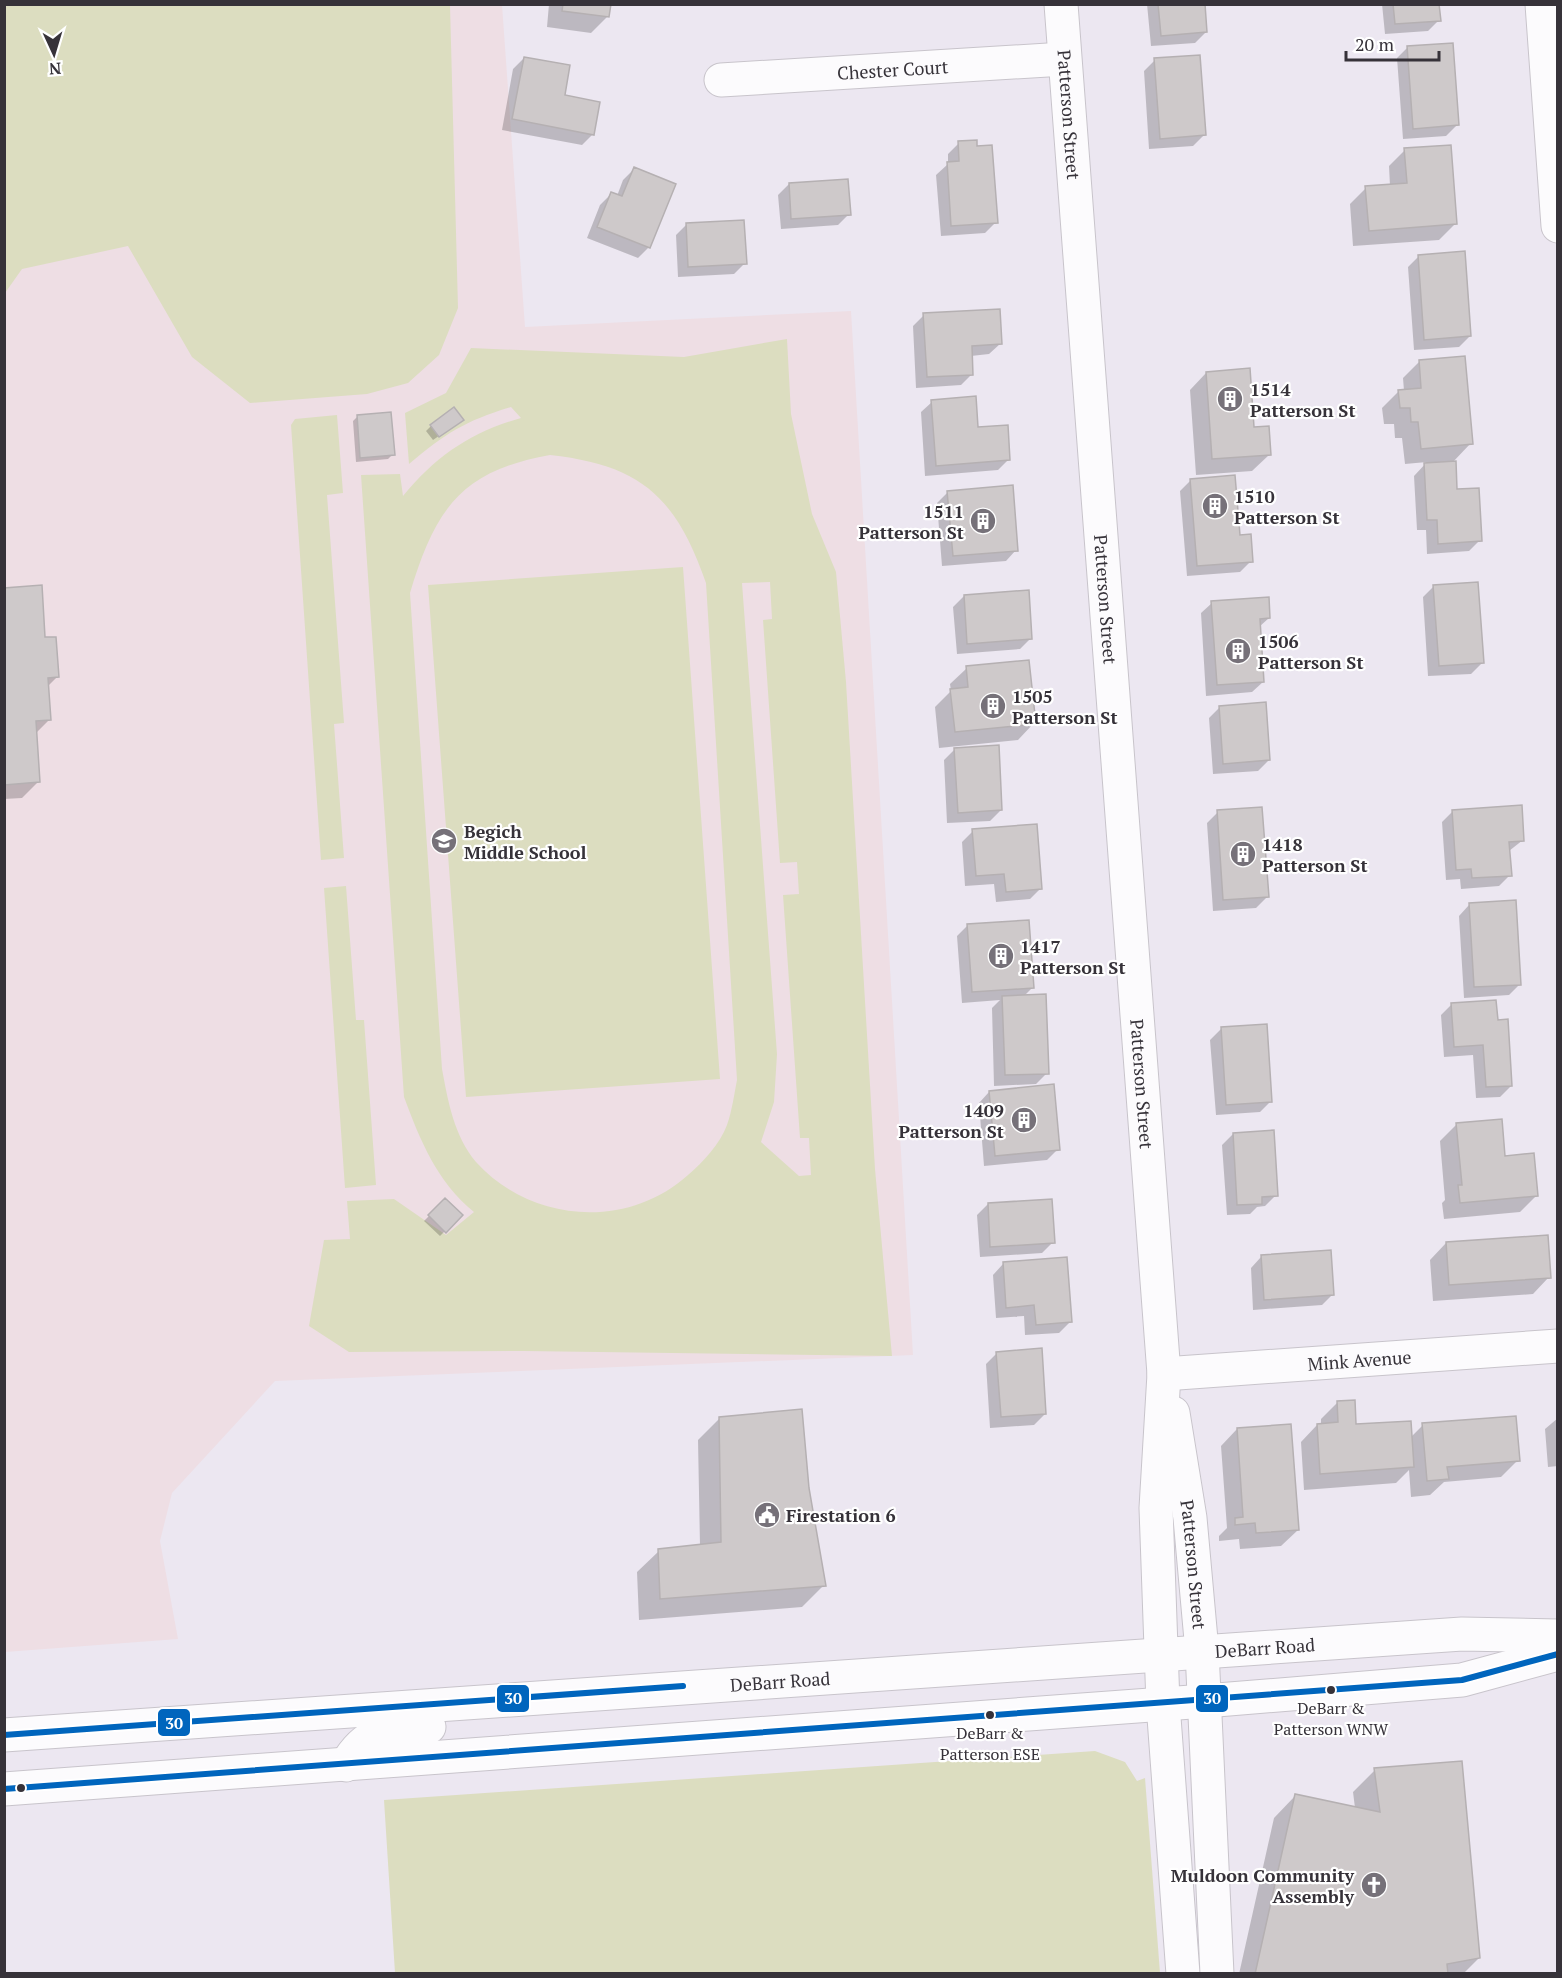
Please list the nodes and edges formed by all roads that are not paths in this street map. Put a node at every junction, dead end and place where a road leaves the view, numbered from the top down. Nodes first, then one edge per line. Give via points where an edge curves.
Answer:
1 (1061, 4) edge
2 (1542, 4) edge
3 (1064, 59) junction
4 (721, 80) dead end
5 (1557, 226) edge
6 (1557, 1346) edge
7 (1164, 1374) junction
8 (1557, 1636) edge
9 (1202, 1651) junction
10 (1162, 1654) junction
11 (1557, 1654) edge
12 (744, 1682) junction
13 (1205, 1701) junction
14 (1163, 1704) junction
15 (4, 1735) edge
16 (346, 1766) junction
17 (4, 1789) edge
18 (1183, 1974) edge
19 (1217, 1974) edge

1 - 3 street, Patterson Street
2 - 5 street
3 - 4 street, Chester Court
3 - 7 street, Patterson Street
6 - 7 street, Mink Avenue
7 - 9 street, Patterson Street via 1184,1469
7 - 10 street, Patterson Street via 1156,1508
8 - 9 street, DeBarr Road via 1462,1634
9 - 10 street, DeBarr Road
9 - 13 street, Patterson Street
10 - 12 street, DeBarr Road
10 - 14 street, Patterson Street
11 - 13 street via 1462,1680
12 - 15 street, DeBarr Road
12 - 16 street via 685,1698 594,1714 387,1730 356,1747
13 - 14 street
13 - 19 street, Patterson Street
14 - 16 street
14 - 18 street, Patterson Street
16 - 17 street

